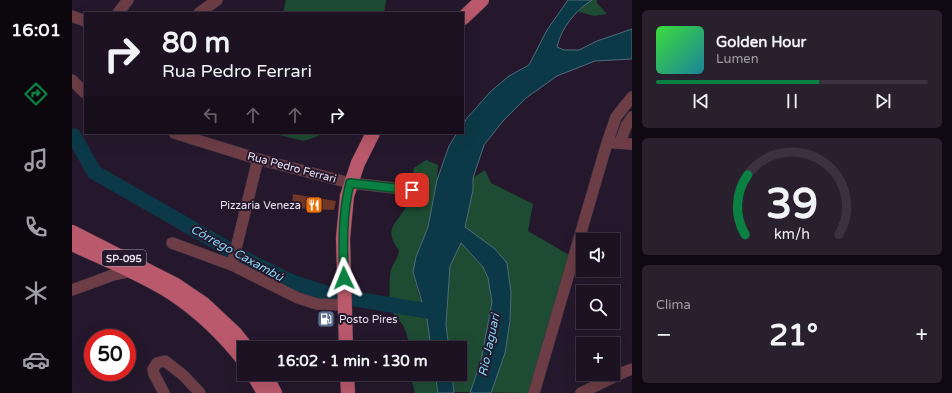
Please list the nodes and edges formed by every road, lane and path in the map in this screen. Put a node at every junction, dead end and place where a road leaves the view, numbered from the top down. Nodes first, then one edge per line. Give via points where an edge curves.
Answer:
1 (128, 0) edge
2 (217, 0) edge
3 (482, 0) edge
4 (119, 12) edge
5 (200, 12) edge
6 (72, 16) edge
7 (464, 17) edge
8 (84, 22) edge
9 (72, 80) edge
10 (84, 92) edge
11 (632, 97) edge
12 (632, 117) edge
13 (177, 134) edge
14 (372, 134) edge
15 (607, 143) junction
16 (620, 144) junction
17 (632, 144) edge
18 (258, 159) junction
19 (350, 183) junction
20 (412, 190) dead end
21 (72, 232) edge
22 (172, 243) dead end
23 (72, 244) edge
24 (232, 262) junction
25 (132, 272) junction
26 (72, 290) edge
27 (345, 300) junction
28 (241, 341) edge
29 (346, 341) edge
30 (237, 352) edge
31 (632, 369) edge
32 (632, 373) edge
33 (257, 381) edge
34 (269, 381) edge
35 (347, 381) edge
36 (588, 391) edge
37 (164, 393) edge
38 (200, 393) edge
39 (264, 393) edge
40 (275, 393) edge
41 (348, 393) edge
42 (534, 393) edge

1 - 4 street
2 - 5 street
3 - 7 main road
6 - 8 street
9 - 10 street
11 - 15 street via 616,117
12 - 16 street
13 - 18 street, Rua Pedro Ferrari
14 - 19 main road
15 - 16 street
15 - 42 street
16 - 17 street
18 - 19 street, Rua Pedro Ferrari
18 - 24 street
19 - 20 street, Rua Pedro Ferrari
19 - 27 main road via 343,238
21 - 28 main road, SP-095 via 176,284 204,304
22 - 24 street
23 - 25 main road, SP-095
24 - 27 street via 298,298 317,304
25 - 26 street via 112,275
25 - 30 main road, SP-095 via 172,294 201,314
27 - 29 main road
31 - 36 street
32 - 36 street
33 - 39 main road
34 - 40 main road
35 - 41 main road
37 - 38 street via 153,369 156,363 165,361

